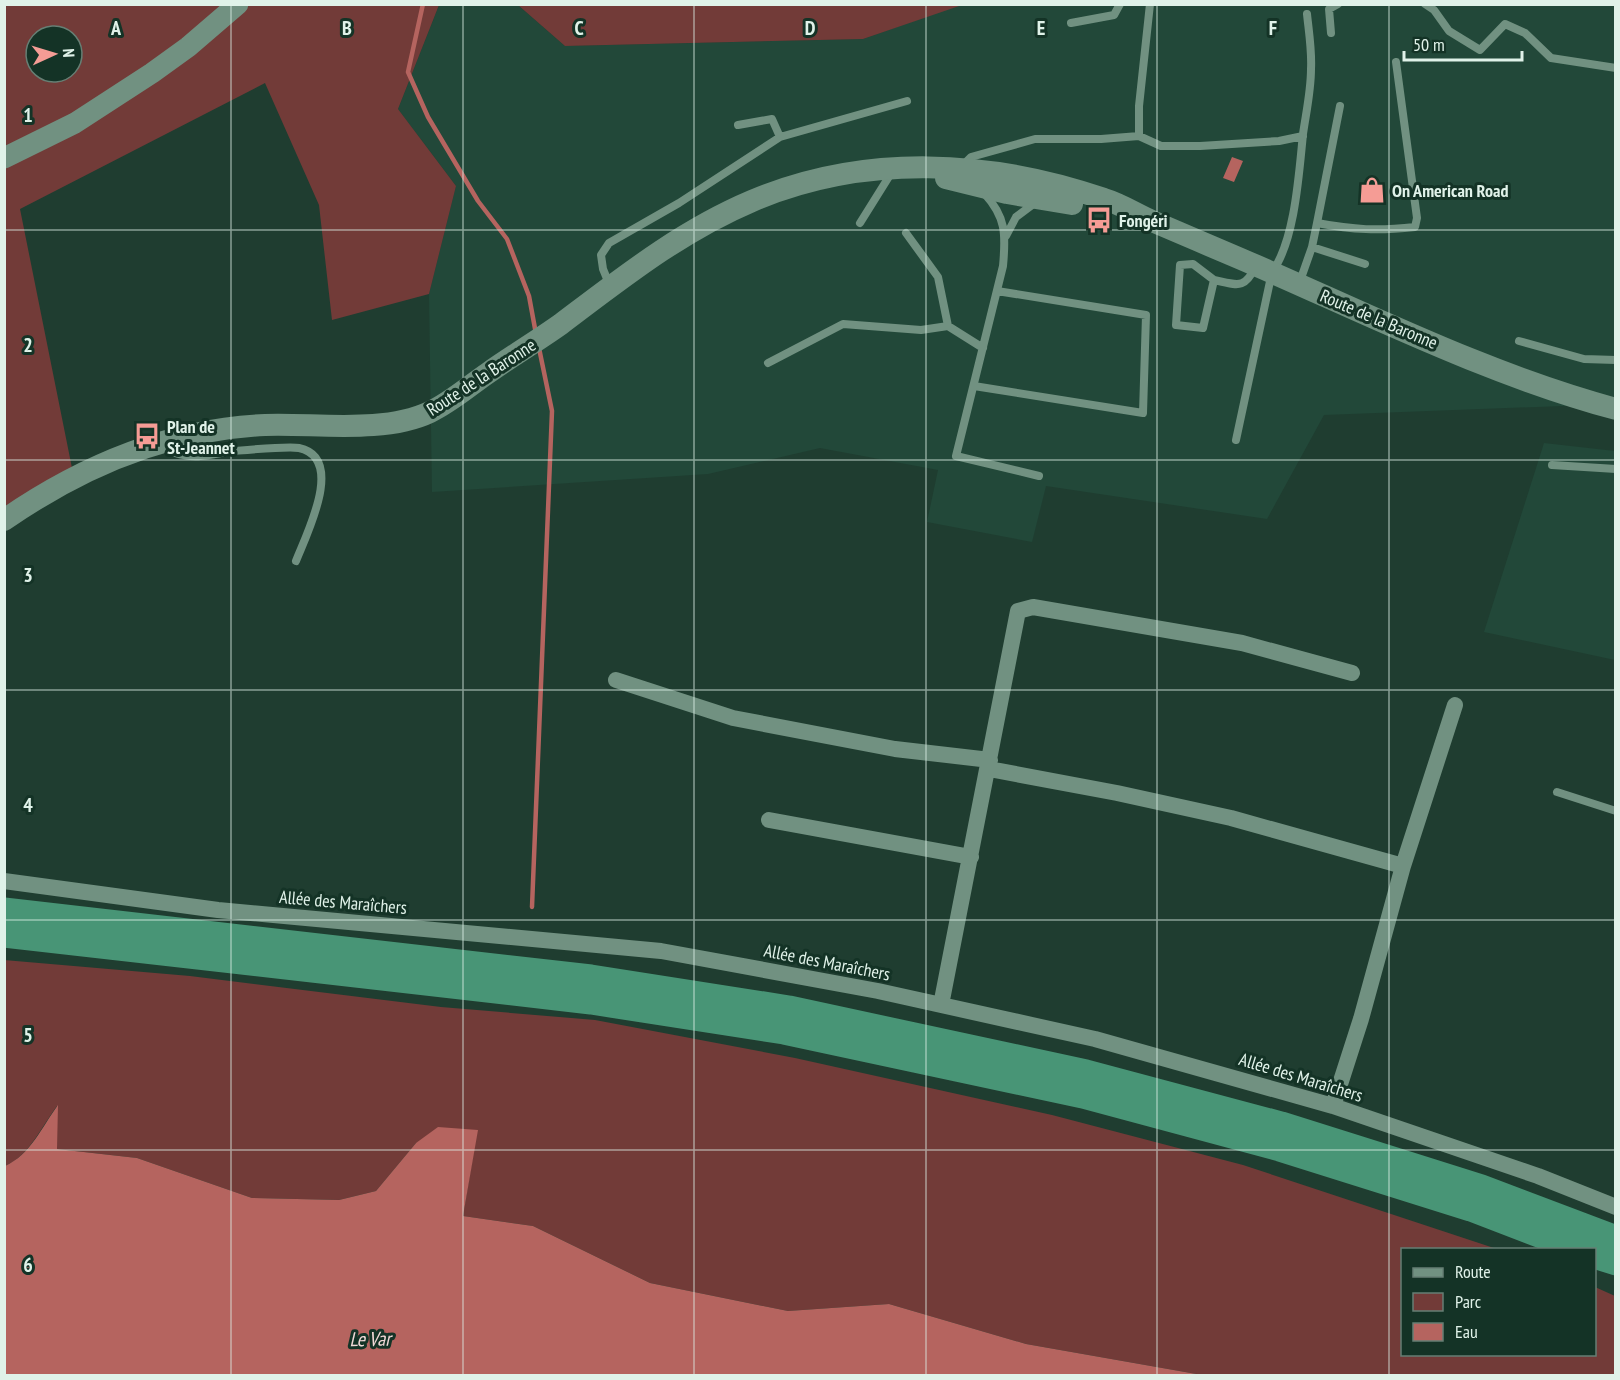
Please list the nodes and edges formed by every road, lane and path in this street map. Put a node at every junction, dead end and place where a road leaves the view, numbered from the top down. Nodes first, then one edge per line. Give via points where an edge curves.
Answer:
1 (238, 4) edge
2 (1120, 4) edge
3 (1150, 4) edge
4 (1338, 4) edge
5 (1425, 4) edge
6 (1307, 14) dead end
7 (1071, 23) dead end
8 (1331, 33) dead end
9 (1396, 62) dead end
10 (1616, 68) edge
11 (907, 101) dead end
12 (1340, 106) dead end
13 (738, 126) dead end
14 (1139, 136) junction
15 (1303, 136) junction
16 (780, 137) junction
17 (4, 158) edge
18 (960, 168) junction
19 (893, 169) junction
20 (1031, 179) junction
21 (976, 186) junction
22 (1006, 193) junction
23 (1052, 199) junction
24 (1146, 218) junction
25 (1002, 219) junction
26 (860, 223) dead end
27 (1317, 223) junction
28 (906, 233) dead end
29 (1006, 237) junction
30 (1312, 247) junction
31 (1365, 264) dead end
32 (1264, 269) junction
33 (1214, 280) junction
34 (1299, 284) junction
35 (610, 286) junction
36 (997, 291) junction
37 (948, 326) junction
38 (1519, 341) dead end
39 (983, 348) junction
40 (1616, 360) edge
41 (768, 363) dead end
42 (974, 386) junction
43 (1616, 409) edge
44 (171, 439) junction
45 (1236, 440) dead end
46 (1552, 465) dead end
47 (1616, 469) edge
48 (1039, 476) dead end
49 (4, 520) edge
50 (296, 561) dead end
51 (1352, 673) dead end
52 (616, 680) dead end
53 (1455, 705) dead end
54 (990, 765) junction
55 (1557, 792) dead end
56 (1616, 811) edge
57 (770, 820) dead end
58 (971, 857) junction
59 (1403, 866) junction
60 (4, 881) edge
61 (4, 912) edge
62 (4, 934) edge
63 (941, 1005) junction
64 (1333, 1106) junction
65 (1616, 1207) edge
66 (1616, 1239) edge
67 (1576, 1248) edge
68 (1596, 1256) edge
69 (1616, 1262) edge

1 - 17 street via 152,73 75,123
2 - 7 lane via 1114,15
3 - 14 lane
4 - 8 lane via 1329,9
5 - 10 lane via 1449,31 1480,50 1505,24 1525,33 1551,58
6 - 15 lane via 1311,73
9 - 27 lane via 1417,218 1415,227 1351,230
11 - 16 lane
12 - 27 lane
13 - 16 lane via 772,119
14 - 15 lane via 1161,146 1200,146
14 - 18 lane via 1035,139 971,157
15 - 32 lane via 1287,238 1280,261
16 - 35 lane via 609,243 601,255
18 - 19 main road, Route de la Baronne
18 - 20 main road, Route de la Baronne
19 - 21 main road, Route de la Baronne
19 - 26 lane
19 - 35 main road, Route de la Baronne via 861,171 797,185 756,199 676,239
20 - 22 lane
20 - 24 main road, Route de la Baronne via 1105,199
21 - 22 main road, Route de la Baronne
21 - 25 lane
22 - 23 main road, Route de la Baronne
22 - 25 lane
23 - 24 main road, Route de la Baronne
23 - 29 lane via 1035,202 1016,217
24 - 32 main road, Route de la Baronne
25 - 29 lane
27 - 30 lane
28 - 37 lane via 938,277
29 - 36 lane
30 - 31 lane
30 - 34 lane
32 - 33 lane via 1239,285
32 - 34 main road, Route de la Baronne
32 - 45 lane
33 - 33 lane via 1203,328 1176,325 1180,265 1193,264
34 - 43 main road, Route de la Baronne via 1504,372
35 - 44 main road, Route de la Baronne via 454,398 407,420 224,428
36 - 39 lane
36 - 42 lane via 1146,315 1143,413
37 - 39 lane
37 - 41 lane via 921,330 843,324
38 - 40 lane via 1584,359
39 - 42 lane
42 - 48 lane via 956,456
44 - 49 main road, Route de la Baronne via 91,469
44 - 50 lane via 176,453 189,458 299,448 314,456 322,469 320,498
46 - 47 lane
51 - 54 street via 1242,643 1033,607 1018,611
52 - 54 street via 733,718
53 - 59 street
54 - 58 street
54 - 59 street via 1231,818
55 - 56 lane
57 - 58 street
58 - 63 street
59 - 64 street
60 - 63 street, Allée des Maraîchers via 218,910 661,951
61 - 66 highway via 591,978 789,1009 1086,1072 1281,1125 1481,1188
62 - 67 highway via 591,1001 784,1031 1083,1095 1280,1148 1471,1209
63 - 64 street, Allée des Maraîchers via 1095,1039
64 - 65 street, Allée des Maraîchers
68 - 69 highway

